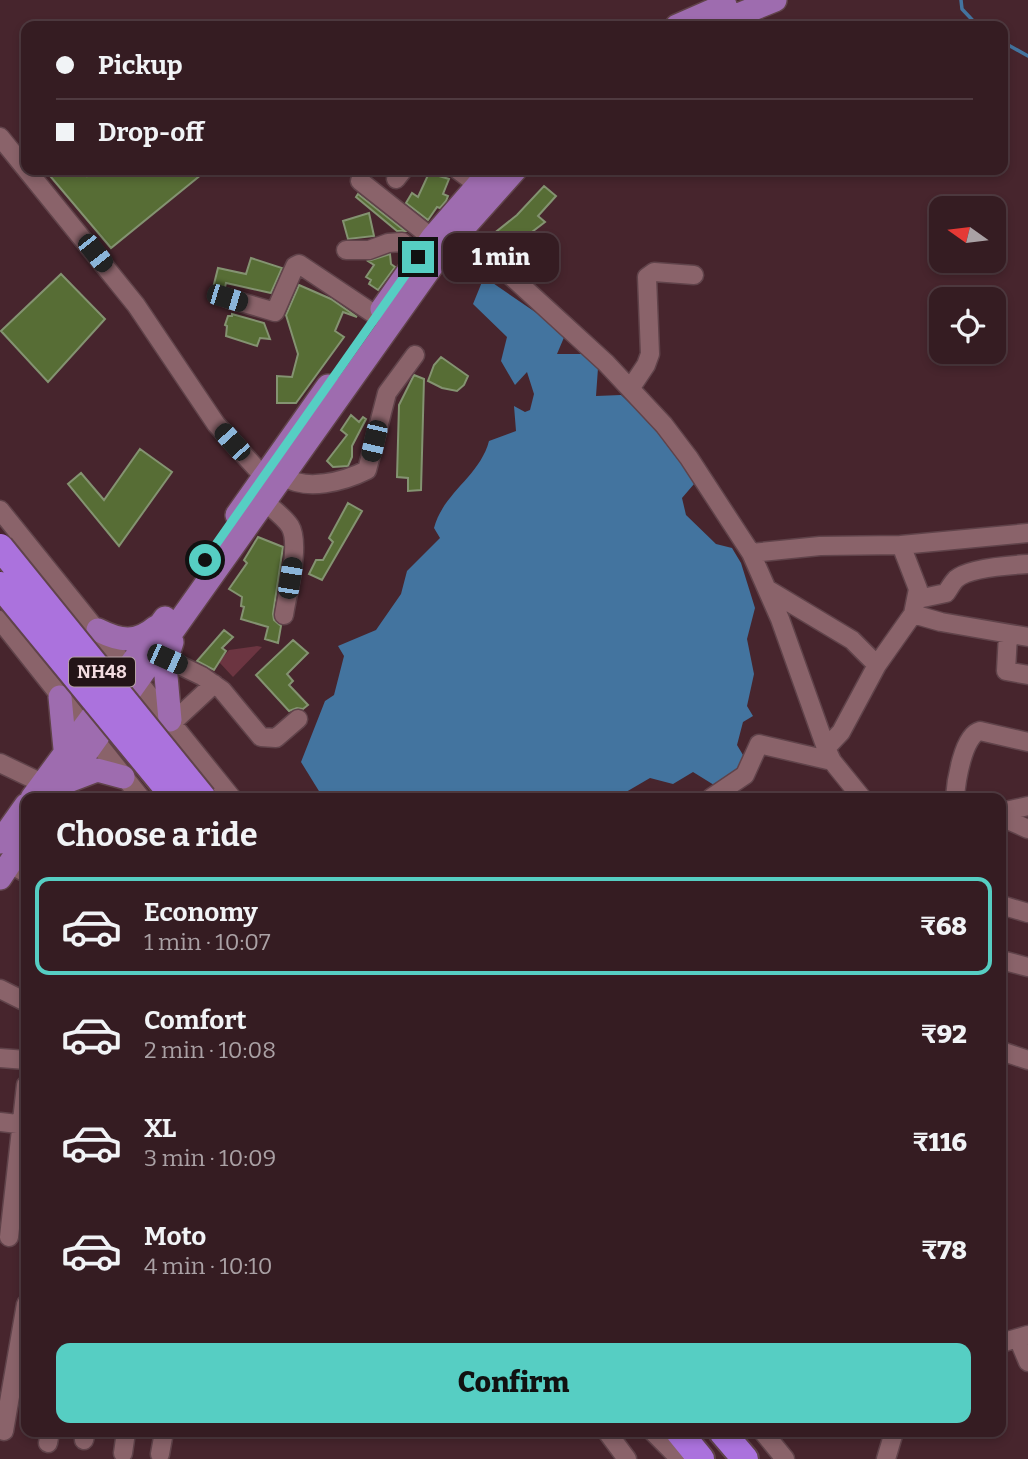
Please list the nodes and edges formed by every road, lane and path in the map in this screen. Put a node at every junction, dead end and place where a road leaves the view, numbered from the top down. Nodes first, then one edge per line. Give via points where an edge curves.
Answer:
1 (737, 0) edge
2 (775, 0) edge
3 (689, 21) edge
4 (723, 21) edge
5 (0, 137) edge
6 (21, 163) edge
7 (31, 175) edge
8 (509, 175) edge
9 (485, 178) edge
10 (360, 181) dead end
11 (455, 224) junction
12 (432, 238) junction
13 (346, 250) dead end
14 (418, 257) junction
15 (694, 275) dead end
16 (227, 298) dead end
17 (377, 316) junction
18 (415, 355) dead end
19 (630, 389) junction
20 (274, 477) junction
21 (265, 502) junction
22 (0, 510) edge
23 (1028, 533) edge
24 (901, 545) junction
25 (0, 547) edge
26 (751, 553) junction
27 (1028, 564) edge
28 (0, 585) edge
29 (767, 589) junction
30 (915, 606) junction
31 (284, 615) dead end
32 (0, 620) edge
33 (171, 621) junction
34 (98, 630) junction
35 (1008, 634) junction
36 (1028, 637) edge
37 (167, 659) junction
38 (877, 665) junction
39 (132, 674) junction
40 (1028, 675) edge
41 (214, 684) junction
42 (60, 698) junction
43 (298, 719) dead end
44 (171, 721) junction
45 (89, 733) junction
46 (1028, 742) edge
47 (65, 749) junction
48 (829, 755) junction
49 (0, 763) edge
50 (123, 777) junction
51 (48, 791) edge
52 (137, 793) edge
53 (171, 793) edge
54 (200, 793) edge
55 (228, 793) edge
56 (718, 793) edge
57 (858, 793) edge
58 (955, 793) edge
59 (1028, 806) edge
60 (1006, 811) edge
61 (21, 813) edge
62 (1006, 818) edge
63 (1028, 829) edge
64 (0, 842) edge
65 (21, 851) edge
66 (12, 872) edge
67 (1006, 906) edge
68 (1028, 913) edge
69 (1006, 961) edge
70 (1028, 967) edge
71 (0, 989) edge
72 (21, 1000) edge
73 (1006, 1053) edge
74 (0, 1058) edge
75 (21, 1060) edge
76 (1028, 1060) edge
77 (0, 1122) edge
78 (21, 1124) edge
79 (21, 1141) edge
80 (14, 1181) edge
81 (9, 1237) dead end
82 (21, 1322) edge
83 (1016, 1338) edge
84 (15, 1344) edge
85 (1028, 1362) edge
86 (4, 1431) dead end
87 (125, 1437) edge
88 (163, 1437) edge
89 (611, 1437) edge
90 (658, 1437) edge
91 (682, 1437) edge
92 (726, 1437) edge
93 (741, 1437) edge
94 (767, 1437) edge
95 (893, 1437) edge
96 (122, 1452) dead end
97 (160, 1454) dead end
98 (627, 1459) edge
99 (680, 1459) edge
100 (701, 1459) edge
101 (745, 1459) edge
102 (752, 1459) edge
103 (785, 1459) edge
104 (886, 1459) edge

1 - 3 main road
2 - 4 main road
5 - 6 street
7 - 20 street via 136,305 216,424
8 - 11 main road
9 - 11 main road
10 - 12 street
11 - 12 main road
11 - 19 street
11 - 20 main road via 383,332
12 - 14 main road
13 - 14 street via 402,242
14 - 17 main road
15 - 19 street via 649,274 650,354
16 - 17 street via 275,312 299,264
17 - 20 main road
18 - 20 street via 387,393 367,470 312,485
19 - 26 street via 689,458
20 - 21 main road
20 - 33 main road
21 - 31 street via 290,526 293,535
21 - 33 main road
22 - 34 street
23 - 24 street
24 - 26 street
24 - 30 street via 918,589
25 - 54 highway, NH48, bridge
26 - 29 street
27 - 30 street via 964,575 946,593
28 - 53 highway, NH48, bridge
29 - 38 street via 852,640
29 - 48 street
30 - 35 street
30 - 38 street
32 - 42 street
33 - 34 main road via 136,640 117,639
33 - 37 main road
33 - 39 main road
34 - 39 street
35 - 36 street
35 - 40 street via 1006,671
37 - 41 street
37 - 44 main road
38 - 48 street
39 - 44 street
39 - 45 main road
41 - 43 street via 261,737 275,738
41 - 44 street
42 - 45 street
42 - 47 main road
44 - 55 street
45 - 47 main road
45 - 50 street
45 - 51 main road
46 - 58 street via 974,732
47 - 51 main road
48 - 56 street via 759,744 745,775
48 - 57 street
49 - 51 street
50 - 51 main road via 97,770
50 - 52 street
59 - 60 street
61 - 64 main road
62 - 63 street
65 - 66 main road
67 - 68 street
69 - 70 street
71 - 72 street
73 - 76 street
74 - 75 street
77 - 78 street
79 - 80 street
80 - 81 street
82 - 84 street
83 - 85 street
84 - 86 street
87 - 96 street
88 - 97 street
89 - 98 street
90 - 99 street
91 - 100 highway
92 - 101 highway
93 - 102 street
94 - 103 street
95 - 104 street

